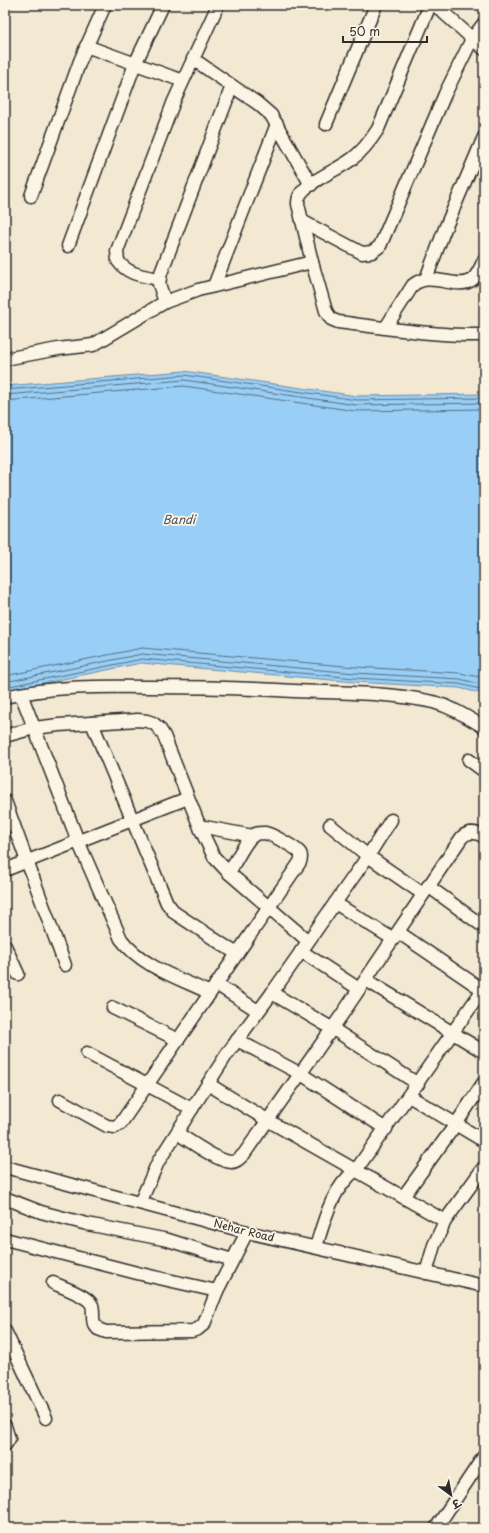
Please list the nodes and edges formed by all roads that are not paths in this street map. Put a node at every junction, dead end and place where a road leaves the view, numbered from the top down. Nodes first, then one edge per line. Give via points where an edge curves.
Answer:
1 (105, 5) edge
2 (162, 5) edge
3 (218, 5) edge
4 (376, 5) edge
5 (430, 5) edge
6 (435, 5) edge
7 (484, 23) edge
8 (472, 39) junction
9 (86, 46) junction
10 (484, 48) edge
11 (193, 59) junction
12 (135, 64) junction
13 (183, 81) junction
14 (232, 86) junction
15 (277, 124) junction
16 (326, 124) dead end
17 (484, 137) edge
18 (311, 185) junction
19 (31, 196) dead end
20 (302, 221) junction
21 (68, 246) dead end
22 (484, 260) edge
23 (312, 262) junction
24 (159, 279) junction
25 (426, 279) junction
26 (214, 286) junction
27 (165, 302) junction
28 (386, 327) junction
29 (484, 335) edge
30 (5, 359) edge
31 (21, 694) junction
32 (5, 697) edge
33 (92, 723) junction
34 (484, 727) edge
35 (34, 728) junction
36 (5, 736) edge
37 (469, 760) dead end
38 (484, 771) edge
39 (188, 798) junction
40 (5, 801) edge
41 (132, 820) junction
42 (391, 820) dead end
43 (330, 825) dead end
44 (201, 830) junction
45 (253, 836) junction
46 (484, 837) edge
47 (78, 841) junction
48 (368, 856) junction
49 (28, 861) junction
50 (5, 870) edge
51 (229, 873) junction
52 (426, 890) junction
53 (335, 903) junction
54 (269, 908) junction
55 (484, 927) edge
56 (395, 936) junction
57 (5, 946) edge
58 (304, 946) junction
59 (238, 954) junction
60 (65, 965) dead end
61 (18, 974) dead end
62 (363, 984) junction
63 (213, 989) junction
64 (483, 989) edge
65 (272, 993) junction
66 (114, 1008) dead end
67 (258, 1011) junction
68 (332, 1029) junction
69 (452, 1033) junction
70 (178, 1040) junction
71 (238, 1040) junction
72 (484, 1052) edge
73 (87, 1053) dead end
74 (301, 1074) junction
75 (484, 1082) edge
76 (147, 1084) junction
77 (208, 1084) junction
78 (418, 1084) junction
79 (409, 1096) junction
80 (60, 1100) dead end
81 (192, 1109) junction
82 (268, 1121) junction
83 (456, 1124) junction
84 (386, 1129) junction
85 (177, 1133) junction
86 (484, 1141) edge
87 (5, 1167) edge
88 (484, 1167) edge
89 (356, 1170) junction
90 (403, 1197) junction
91 (5, 1198) edge
92 (140, 1203) junction
93 (445, 1221) junction
94 (247, 1232) junction
95 (5, 1239) edge
96 (316, 1247) junction
97 (232, 1260) junction
98 (426, 1273) junction
99 (52, 1283) dead end
100 (484, 1286) edge
101 (217, 1291) junction
102 (5, 1331) edge
103 (46, 1418) dead end
104 (5, 1426) edge
105 (5, 1445) edge
106 (484, 1456) edge
107 (436, 1528) edge

1 - 9 street
2 - 12 street
3 - 11 street
4 - 16 street
5 - 18 street via 378,129 366,146 350,160
6 - 8 street
7 - 8 street
8 - 10 street
8 - 20 street via 445,94 380,246 372,252 362,253
9 - 12 street
9 - 19 street
11 - 13 street
11 - 14 street
12 - 13 street
12 - 21 street
13 - 24 street via 117,251 118,261 126,270
14 - 15 street via 266,110
14 - 24 street
15 - 18 street
15 - 26 street
17 - 25 street
18 - 20 street via 298,198
20 - 23 street
22 - 25 street via 469,282
23 - 26 street
23 - 28 street via 326,311 331,319
24 - 27 street
25 - 28 street via 413,286
26 - 27 street
27 - 30 street via 92,344
28 - 29 street
31 - 32 street
31 - 34 street via 90,686 228,687 402,697 447,706
31 - 35 street
33 - 35 street
33 - 39 street via 138,720 153,723 166,741
33 - 41 street
35 - 36 street
35 - 47 street
37 - 38 street
39 - 41 street
39 - 44 street
40 - 49 street
41 - 47 street
41 - 59 street via 171,908
42 - 48 street
43 - 48 street
44 - 45 street via 205,827
44 - 51 street via 214,857
45 - 51 street
45 - 54 street via 264,833 300,853 300,862
46 - 52 street via 472,832 462,837
47 - 49 street
47 - 63 street via 116,928 127,947 148,964
48 - 52 street
48 - 53 street
49 - 50 street
49 - 60 street
51 - 54 street
52 - 55 street
52 - 56 street
53 - 56 street
53 - 58 street
54 - 58 street
54 - 59 street
56 - 62 street
56 - 64 street
57 - 61 street
58 - 62 street
58 - 65 street
59 - 63 street
62 - 68 street
62 - 69 street
63 - 67 street
63 - 70 street
64 - 69 street
65 - 67 street
65 - 68 street
66 - 70 street
67 - 71 street
68 - 74 street
68 - 78 street
69 - 72 street
69 - 78 street
70 - 76 street
71 - 74 street
71 - 77 street
73 - 76 street
74 - 82 street
74 - 84 street
75 - 83 street
76 - 80 street via 121,1123 115,1127 107,1126
76 - 81 street
77 - 81 street
77 - 82 street
78 - 79 street
79 - 83 street
79 - 84 street
81 - 85 street
82 - 85 street via 244,1154 232,1162 219,1158
82 - 89 street
83 - 86 street
83 - 90 street
84 - 89 street
85 - 92 street via 154,1169
87 - 92 street, Nehar Road
88 - 93 street
89 - 90 street
89 - 96 street via 348,1176 327,1209
90 - 93 street
91 - 97 street via 49,1214 168,1240
92 - 94 street, Nehar Road
93 - 98 street via 434,1245
94 - 96 street, Nehar Road
94 - 97 street
95 - 101 street
96 - 98 street, Nehar Road
97 - 101 street
98 - 100 street, Nehar Road
99 - 101 street via 87,1300 92,1307 94,1324 106,1332 183,1332 198,1329 204,1324
102 - 103 street
104 - 105 street via 9,1439
106 - 107 street

